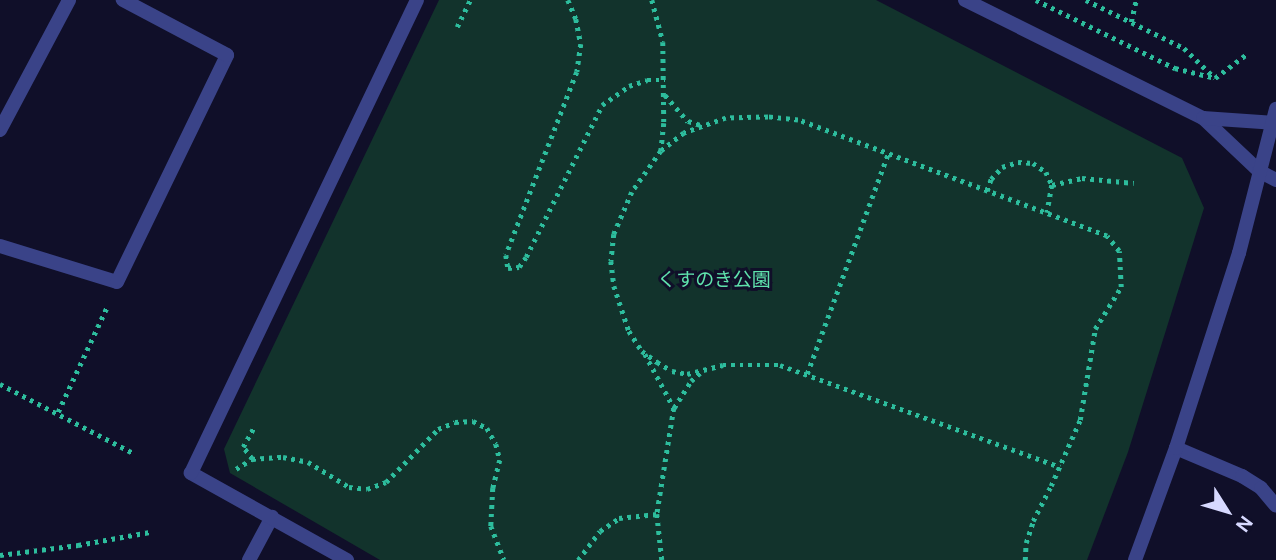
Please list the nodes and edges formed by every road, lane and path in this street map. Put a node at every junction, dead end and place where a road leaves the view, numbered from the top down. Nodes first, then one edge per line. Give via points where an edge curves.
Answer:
1 (69, 0) edge
2 (123, 0) edge
3 (416, 0) edge
4 (470, 0) edge
5 (568, 0) edge
6 (652, 0) edge
7 (965, 0) edge
8 (1035, 0) edge
9 (1086, 0) edge
10 (1136, 0) edge
11 (1131, 22) junction
12 (457, 27) dead end
13 (1246, 55) dead end
14 (1215, 78) junction
15 (665, 80) junction
16 (665, 94) junction
17 (1203, 118) junction
18 (1275, 118) edge
19 (704, 126) junction
20 (0, 130) edge
21 (661, 151) junction
22 (888, 154) junction
23 (1259, 170) junction
24 (1276, 180) edge
25 (1134, 183) dead end
26 (1052, 185) junction
27 (987, 191) junction
28 (1047, 214) junction
29 (0, 246) edge
30 (117, 282) junction
31 (642, 351) junction
32 (703, 371) junction
33 (807, 374) junction
34 (0, 384) edge
35 (674, 408) junction
36 (58, 412) junction
37 (255, 425) dead end
38 (1176, 448) junction
39 (133, 453) dead end
40 (252, 459) junction
41 (1060, 467) junction
42 (212, 485) junction
43 (1276, 506) edge
44 (657, 514) junction
45 (272, 517) junction
46 (150, 531) dead end
47 (0, 555) edge
48 (249, 560) edge
49 (347, 560) edge
50 (504, 560) edge
51 (578, 560) edge
52 (662, 560) edge
53 (1025, 560) edge
54 (1135, 560) edge

1 - 20 street
2 - 30 street via 227,55
3 - 42 street via 191,474
4 - 12 path
5 - 15 path via 581,44 577,72 506,255 508,268 519,267 526,257 601,105 629,86
6 - 15 path via 663,42
7 - 17 street
8 - 14 path via 1175,68
9 - 11 path
10 - 11 path
11 - 14 path via 1184,48
13 - 14 path
15 - 16 path
16 - 19 path via 688,121
16 - 21 path
17 - 18 street
17 - 23 street
18 - 23 street
19 - 21 path via 684,133
19 - 22 path via 747,116 798,120
21 - 31 path via 621,214 611,261 620,305
22 - 27 path
22 - 33 path
23 - 24 street
23 - 38 street via 1239,253
25 - 26 path via 1082,178
26 - 27 path via 1046,172 1033,163 1018,162 1002,167
26 - 28 path
27 - 28 path
28 - 41 path via 1107,236 1119,251 1121,269 1121,287 1096,329 1080,420
29 - 30 street
30 - 36 path
31 - 32 path via 672,371
31 - 35 path
32 - 33 path via 754,363
32 - 35 path
33 - 41 path
34 - 36 path
35 - 44 path
36 - 39 path
37 - 40 path via 243,447
38 - 43 street via 1242,476 1261,488
38 - 54 street
40 - 42 path
40 - 50 path via 283,457 308,462 349,487 367,489 386,482 438,429 473,421 487,428 500,460 491,526
41 - 53 path via 1033,521
42 - 45 street
44 - 51 path via 619,519 600,531
44 - 52 path
45 - 48 street
45 - 49 street
46 - 47 path

